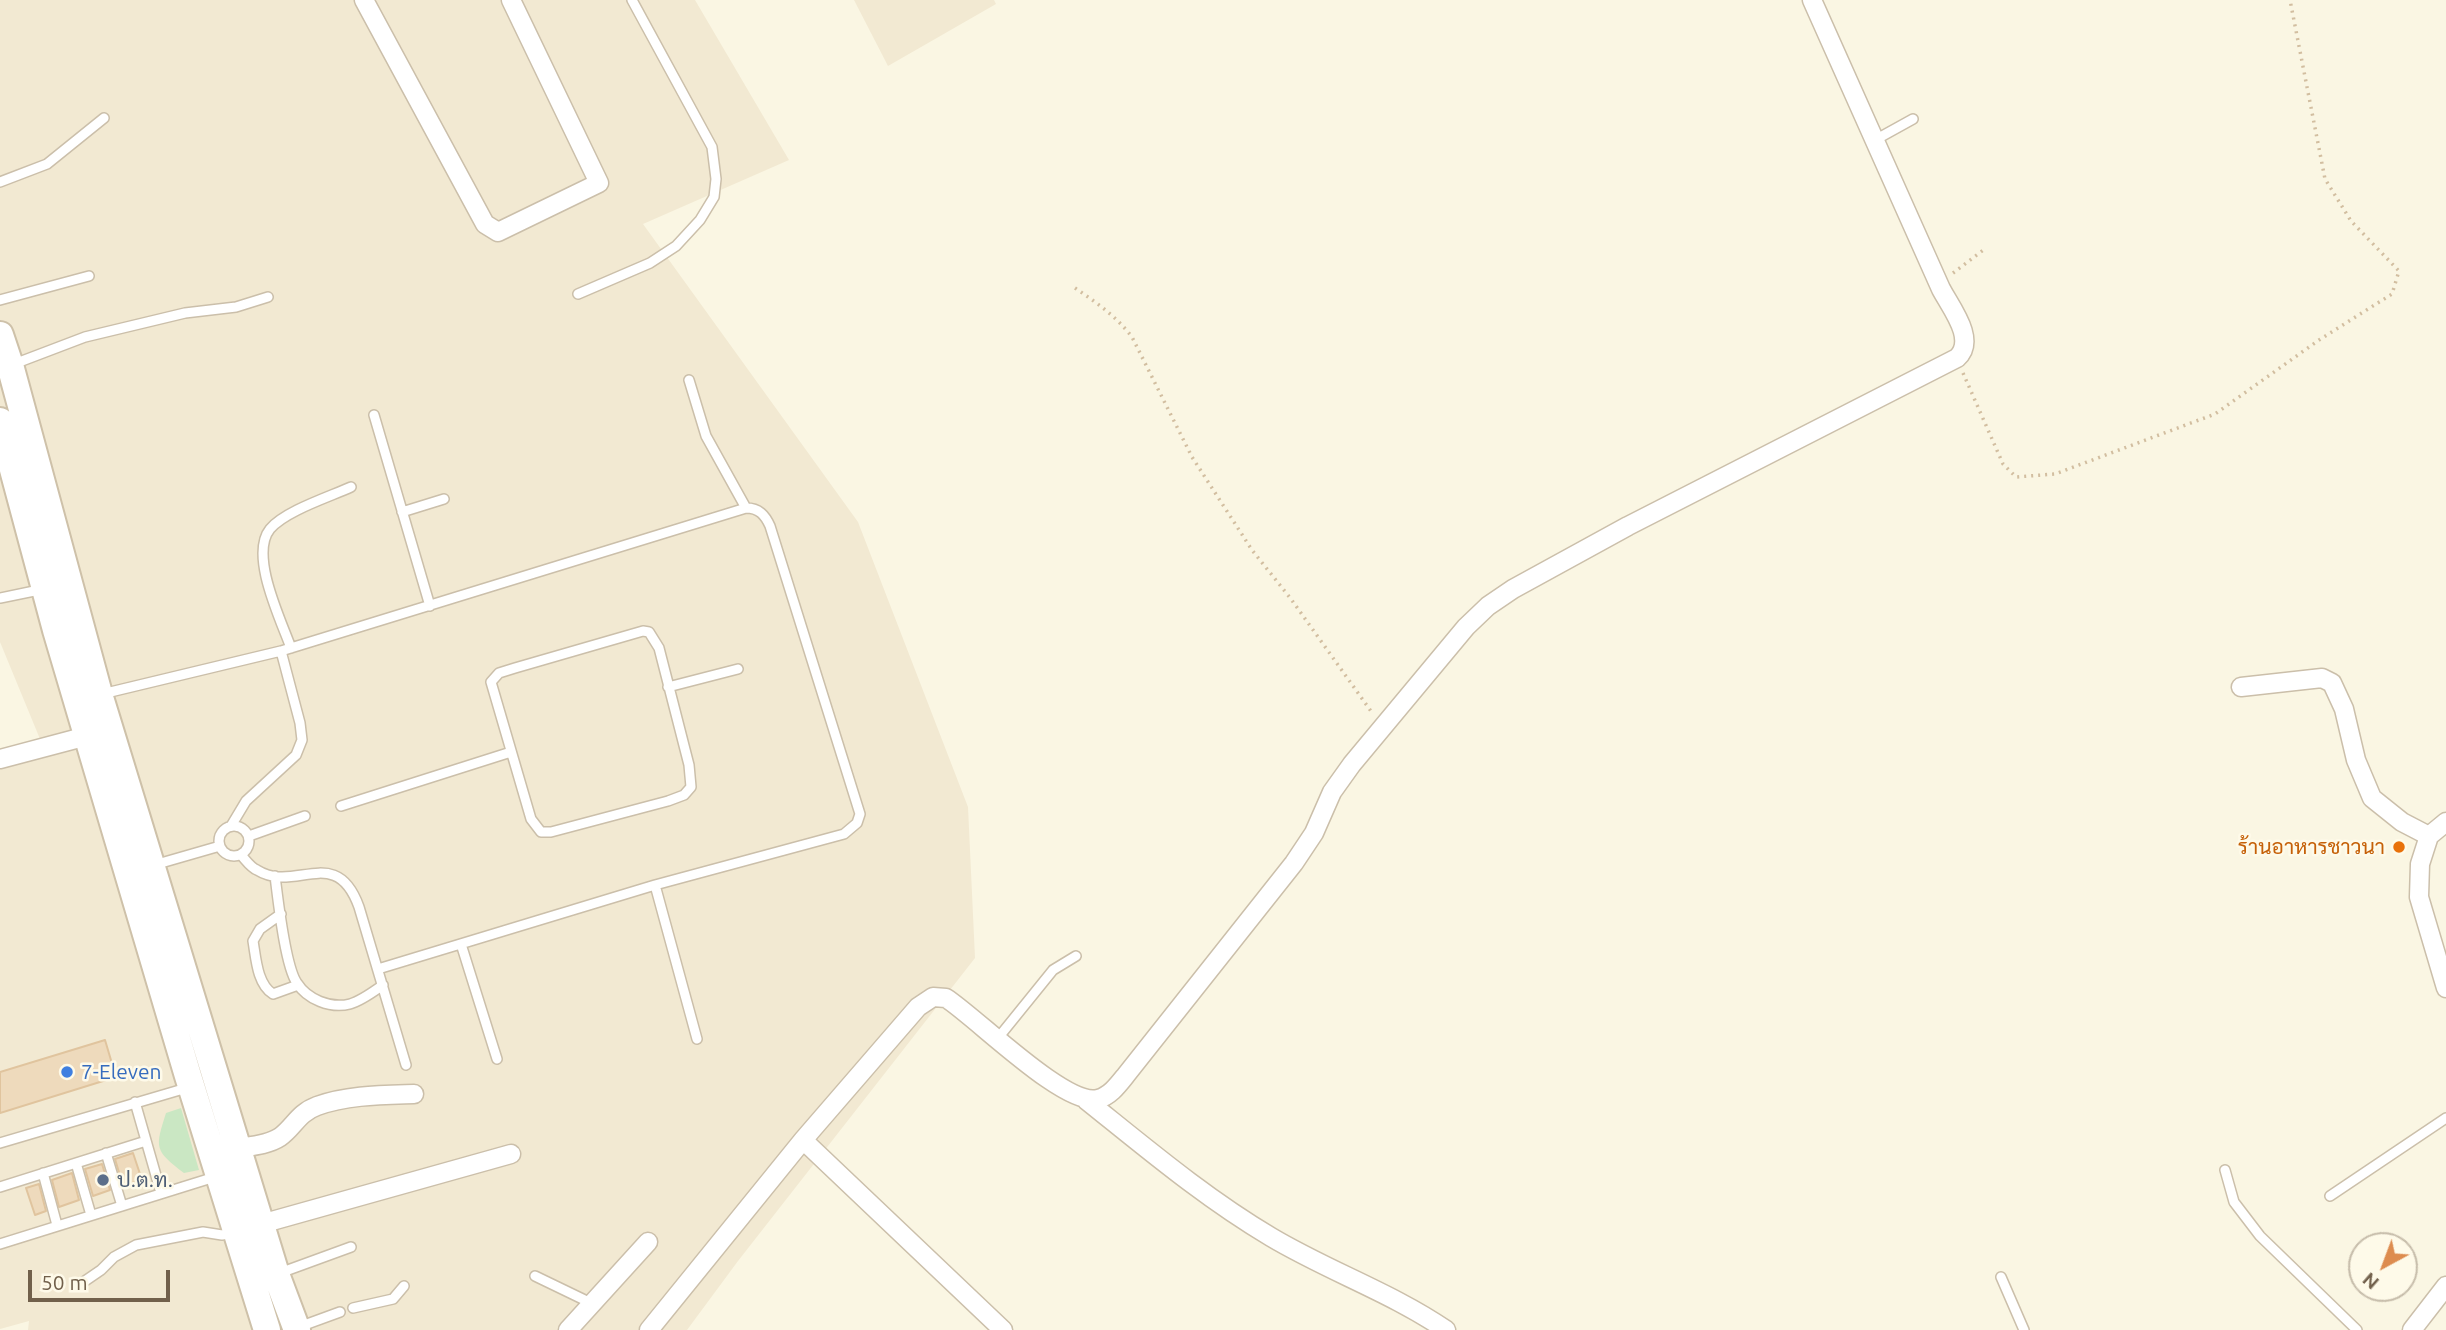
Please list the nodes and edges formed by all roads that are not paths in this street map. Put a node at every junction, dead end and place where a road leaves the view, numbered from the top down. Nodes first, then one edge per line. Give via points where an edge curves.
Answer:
1 (364, 0) edge
2 (511, 0) edge
3 (632, 0) edge
4 (1812, 0) edge
5 (104, 118) dead end
6 (1913, 119) dead end
7 (1875, 140) junction
8 (0, 182) edge
9 (89, 276) dead end
10 (578, 294) dead end
11 (268, 297) dead end
12 (0, 300) edge
13 (0, 335) edge
14 (10, 365) junction
15 (689, 380) dead end
16 (374, 415) dead end
17 (1, 432) edge
18 (351, 487) dead end
19 (444, 499) dead end
20 (746, 508) junction
21 (402, 512) junction
22 (45, 589) junction
23 (0, 598) edge
24 (430, 606) junction
25 (286, 649) junction
26 (738, 669) dead end
27 (668, 687) junction
28 (2241, 687) dead end
29 (100, 694) junction
30 (87, 736) junction
31 (511, 752) junction
32 (0, 759) edge
33 (341, 806) dead end
34 (305, 816) dead end
35 (2446, 822) edge
36 (231, 826) junction
37 (249, 836) junction
38 (2429, 836) junction
39 (220, 846) junction
40 (241, 855) junction
41 (152, 866) junction
42 (275, 876) junction
43 (655, 885) junction
44 (281, 914) junction
45 (461, 944) junction
46 (1076, 956) dead end
47 (379, 969) junction
48 (298, 985) junction
49 (383, 985) junction
50 (2446, 988) edge
51 (998, 1038) junction
52 (697, 1039) dead end
53 (497, 1059) dead end
54 (405, 1065) dead end
55 (192, 1087) junction
56 (414, 1094) dead end
57 (1086, 1100) junction
58 (135, 1102) junction
59 (2446, 1118) edge
60 (803, 1140) junction
61 (146, 1141) junction
62 (0, 1143) edge
63 (238, 1149) junction
64 (106, 1153) junction
65 (511, 1154) dead end
66 (76, 1163) junction
67 (2225, 1170) dead end
68 (43, 1173) junction
69 (219, 1175) junction
70 (0, 1187) edge
71 (161, 1194) junction
72 (2330, 1196) dead end
73 (122, 1206) junction
74 (91, 1215) junction
75 (57, 1225) junction
76 (249, 1228) junction
77 (648, 1242) dead end
78 (0, 1244) edge
79 (351, 1247) dead end
80 (276, 1274) junction
81 (535, 1276) dead end
82 (2001, 1277) dead end
83 (82, 1283) dead end
84 (404, 1286) dead end
85 (2446, 1286) edge
86 (593, 1304) junction
87 (352, 1308) dead end
88 (340, 1312) dead end
89 (297, 1329) edge
90 (267, 1330) edge
91 (568, 1330) edge
92 (649, 1330) edge
93 (1003, 1330) edge
94 (1446, 1330) edge
95 (2024, 1330) edge
96 (2357, 1330) edge
97 (2412, 1330) edge

1 - 2 street via 485,224 498,232 598,183
3 - 10 lane via 712,147 714,197 676,246 650,263
4 - 7 street
5 - 8 lane via 47,164
6 - 7 lane
7 - 57 street via 1964,335 1964,352 1640,520 1488,606 1382,727 1332,792 1314,833 1262,906 1116,1088
9 - 12 lane
11 - 14 lane via 85,337
13 - 14 main road
14 - 29 main road
15 - 20 lane via 706,436
16 - 21 lane
17 - 22 main road
18 - 25 lane via 291,514 271,527 265,537 261,553
19 - 21 lane
20 - 24 lane
20 - 43 lane via 761,512 769,526 860,814 844,834
21 - 24 lane
22 - 23 lane
22 - 30 main road
24 - 25 lane
25 - 29 lane
25 - 36 lane via 302,740 296,755 254,792
26 - 27 lane
27 - 31 lane via 654,637 643,631 499,673 491,682
27 - 31 lane via 691,777 691,787 684,795 541,832 531,819
28 - 38 street via 2322,678 2332,682 2372,798
29 - 41 main road
30 - 32 street
30 - 55 main road
31 - 33 lane
34 - 37 lane
35 - 38 street
36 - 37 lane
36 - 39 lane via 221,834
37 - 40 lane via 247,850
38 - 50 street via 2420,864 2419,897
39 - 40 lane via 229,855
39 - 41 lane
40 - 42 lane via 258,871
41 - 63 main road
42 - 44 lane
42 - 47 lane via 321,873 346,882
43 - 45 lane
43 - 52 lane
44 - 48 lane
44 - 48 lane via 260,929 253,941 260,978 273,994
45 - 47 lane
45 - 53 lane
46 - 51 lane via 1053,970
47 - 49 lane
48 - 49 lane via 310,998 339,1005 361,999
49 - 54 lane
51 - 57 street via 1063,1090
51 - 60 street via 946,998 933,997 901,1025
55 - 58 lane
55 - 69 main road
56 - 63 street via 356,1097 316,1106 296,1118 282,1136
57 - 94 street via 1194,1186 1271,1237 1422,1313
58 - 61 lane
58 - 62 lane
59 - 72 lane
60 - 92 street
60 - 93 street
61 - 64 lane
61 - 71 lane
63 - 76 main road
64 - 66 lane
64 - 73 lane
65 - 76 street
66 - 68 lane
66 - 74 lane
67 - 96 lane via 2234,1202 2260,1236
68 - 70 lane
68 - 75 lane
69 - 71 lane
69 - 76 main road
71 - 73 lane
73 - 74 lane
74 - 75 lane
75 - 78 lane
76 - 80 main road
76 - 83 lane via 222,1235 202,1231 136,1245
76 - 90 main road
77 - 86 street
79 - 80 lane
80 - 89 main road
81 - 86 lane
82 - 95 lane
84 - 87 lane via 393,1299
85 - 97 street
86 - 91 street
88 - 89 lane

